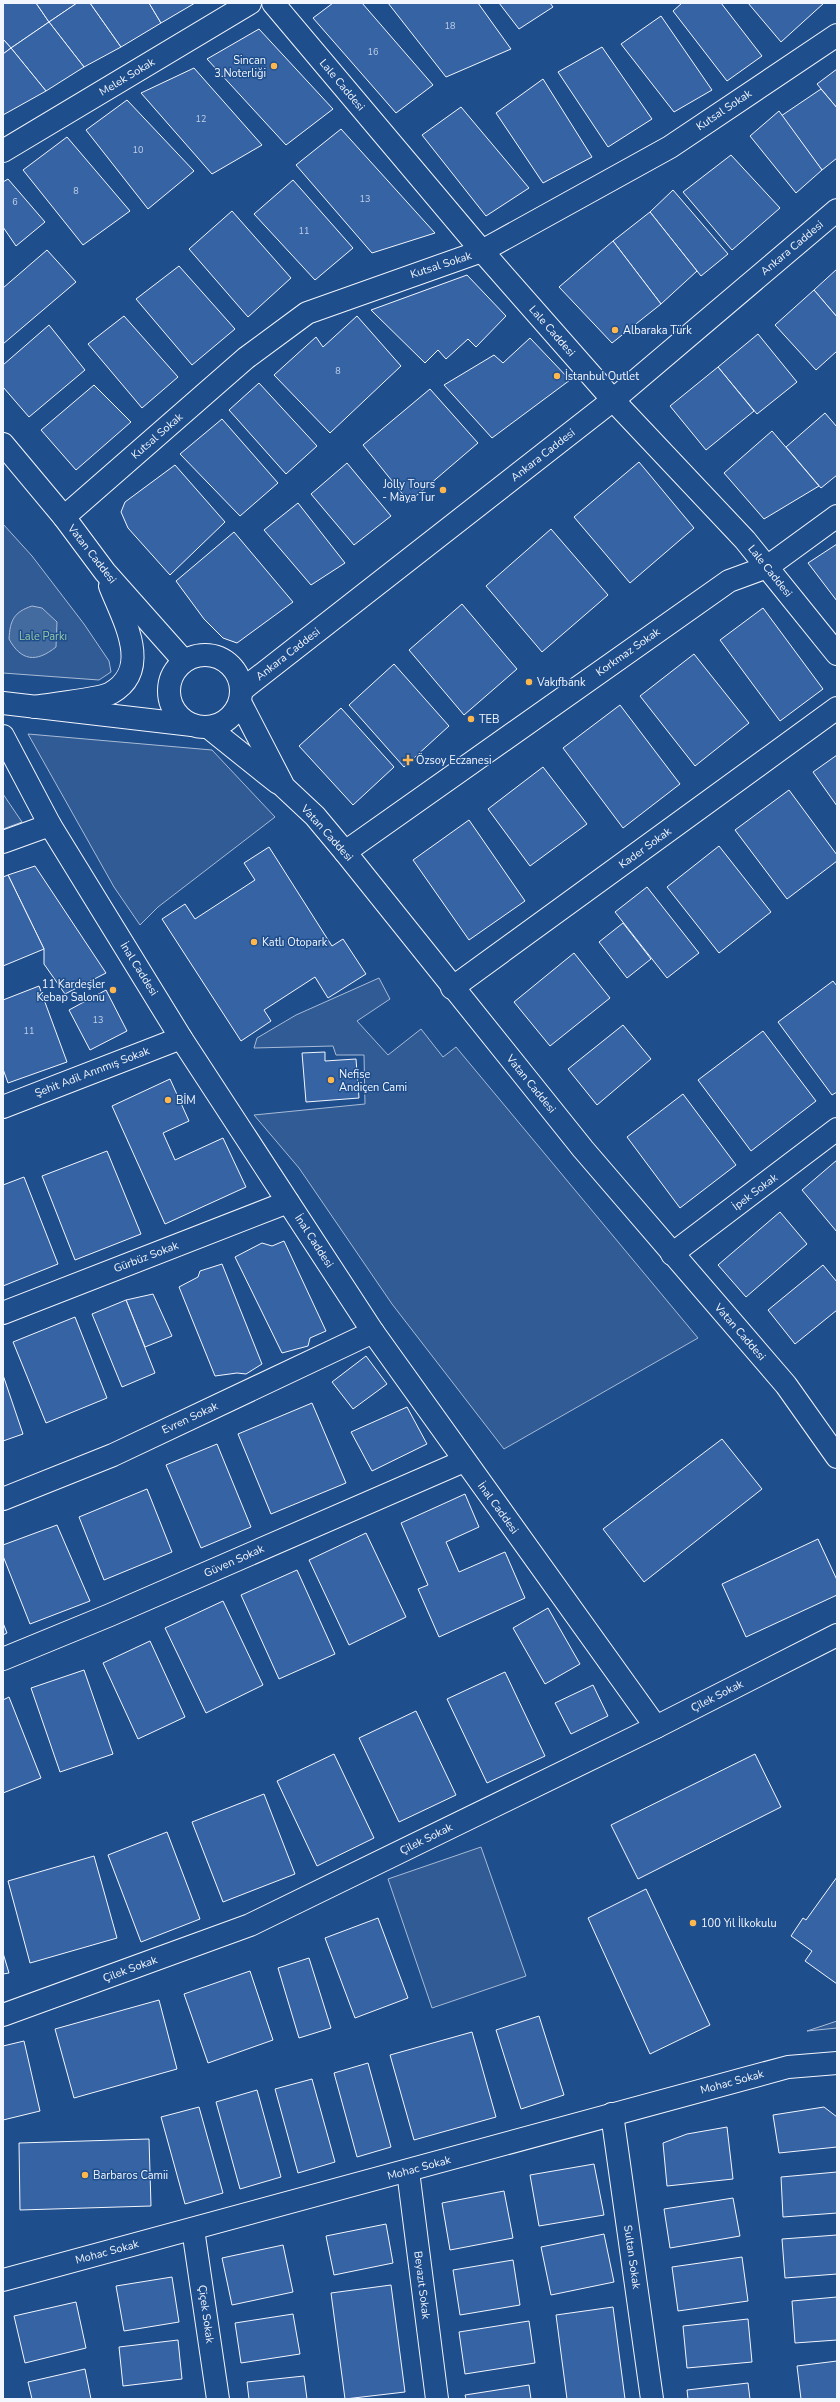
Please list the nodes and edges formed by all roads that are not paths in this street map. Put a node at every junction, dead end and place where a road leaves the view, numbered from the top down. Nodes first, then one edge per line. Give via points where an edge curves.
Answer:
1 (250, 3) edge
2 (273, 3) edge
3 (837, 35) edge
4 (3, 151) edge
5 (837, 210) edge
6 (482, 251) junction
7 (613, 400) junction
8 (3, 444) edge
9 (837, 516) edge
10 (64, 517) junction
11 (767, 567) junction
12 (105, 572) junction
13 (837, 654) edge
14 (184, 661) junction
15 (241, 696) junction
16 (3, 703) edge
17 (35, 707) junction
18 (837, 708) edge
19 (200, 726) junction
20 (3, 736) edge
21 (284, 787) junction
22 (50, 825) junction
23 (3, 842) edge
24 (345, 852) junction
25 (452, 988) junction
26 (181, 1038) junction
27 (3, 1107) edge
28 (837, 1129) edge
29 (288, 1202) junction
30 (672, 1254) junction
31 (3, 1313) edge
32 (373, 1332) junction
33 (837, 1457) edge
34 (464, 1461) junction
35 (3, 1498) edge
36 (837, 1635) edge
37 (3, 1659) edge
38 (656, 1727) junction
39 (3, 2015) edge
40 (837, 2063) edge
41 (612, 2114) junction
42 (408, 2171) junction
43 (193, 2229) junction
44 (3, 2280) edge
45 (218, 2399) edge
46 (437, 2399) edge
47 (652, 2399) edge

1 - 4 street, Melek Sokak
2 - 6 street, Lale Caddesi
3 - 6 street, Kutsal Sokak via 670,146
5 - 7 street, Ankara Caddesi
6 - 7 street, Lale Caddesi
6 - 10 street, Kutsal Sokak via 307,313 246,358
7 - 11 street, Lale Caddesi via 745,540
7 - 15 street, Ankara Caddesi
8 - 10 street, Vatan Caddesi
9 - 11 street, Korkmaz Sokak
10 - 12 street, Vatan Caddesi
11 - 13 street, Lale Caddesi
11 - 24 street, Korkmaz Sokak via 728,581
12 - 14 street, Vatan Caddesi
12 - 17 street via 132,639 134,660 128,678 110,694
14 - 15 street via 205,654 227,661 240,679
14 - 19 street via 170,679 170,701 182,719
15 - 19 street via 228,719
15 - 21 street, Vatan Caddesi
16 - 17 street
17 - 19 street
18 - 25 street, Kader Sokak
19 - 21 street
20 - 22 street, İnal Caddesi
21 - 24 street, Vatan Caddesi via 315,816
22 - 23 street
22 - 26 street, İnal Caddesi
24 - 25 street, Vatan Caddesi
25 - 30 street, Vatan Caddesi
26 - 27 street, Şehit Adil Arınmış Sokak
26 - 29 street, İnal Caddesi
28 - 30 street, İpek Sokak
29 - 31 street, Gürbüz Sokak
29 - 32 street, İnal Caddesi
30 - 33 street, Vatan Caddesi via 786,1385
32 - 34 street, İnal Caddesi
32 - 35 street, Evren Sokak via 113,1455
34 - 37 street, Güven Sokak
34 - 38 street, İnal Caddesi
36 - 38 street, Çilek Sokak
38 - 39 street, Çilek Sokak via 250,1925
40 - 41 street, Mohac Sokak via 788,2067
41 - 42 street, Mohac Sokak
41 - 47 street, Sultan Sokak
42 - 43 street, Mohac Sokak
42 - 46 street, Beyazıt Sokak
43 - 44 street, Mohac Sokak
43 - 45 street, Çiçek Sokak

